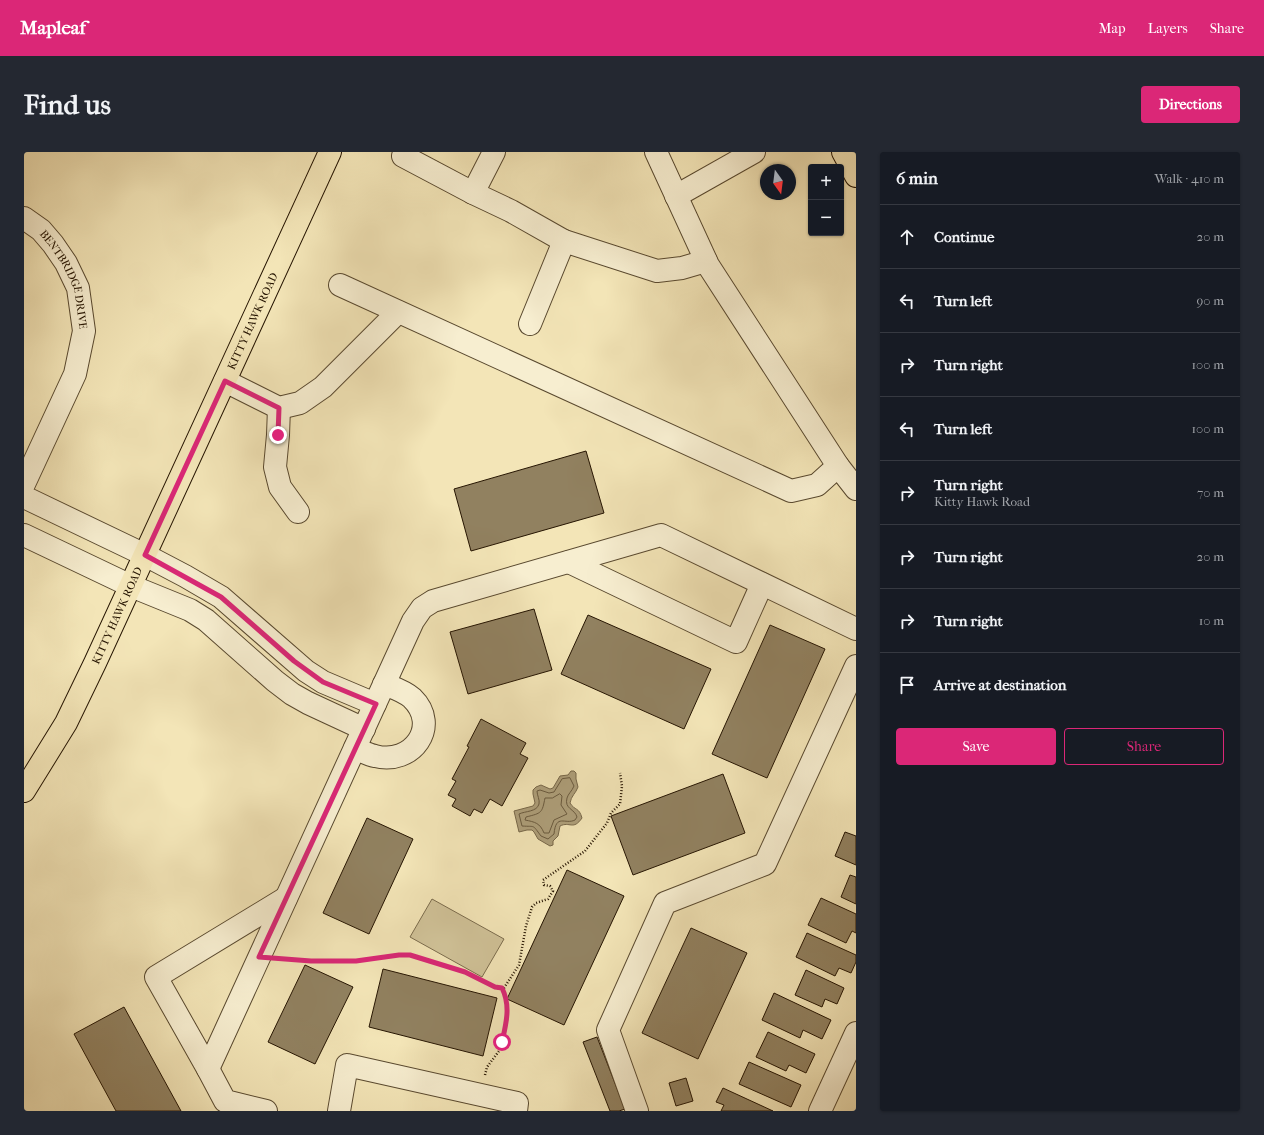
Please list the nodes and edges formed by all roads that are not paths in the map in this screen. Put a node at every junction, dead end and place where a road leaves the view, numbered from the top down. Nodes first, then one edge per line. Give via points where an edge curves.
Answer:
1 (330, 152) edge
2 (494, 152) edge
3 (656, 152) edge
4 (754, 152) edge
5 (843, 152) edge
6 (404, 156) dead end
7 (856, 176) edge
8 (473, 193) junction
9 (676, 196) junction
10 (24, 218) edge
11 (564, 241) junction
12 (706, 261) junction
13 (340, 285) dead end
14 (398, 312) junction
15 (530, 324) dead end
16 (225, 381) junction
17 (279, 408) junction
18 (838, 466) junction
19 (24, 484) edge
20 (856, 489) edge
21 (24, 497) edge
22 (298, 512) dead end
23 (24, 536) edge
24 (145, 555) junction
25 (568, 562) junction
26 (762, 584) junction
27 (131, 586) junction
28 (856, 629) edge
29 (279, 648) junction
30 (856, 666) edge
31 (261, 669) junction
32 (384, 684) junction
33 (376, 704) junction
34 (360, 738) junction
35 (24, 791) edge
36 (286, 898) junction
37 (856, 1033) edge
38 (208, 1069) junction
39 (254, 1110) edge
40 (339, 1111) edge
41 (516, 1111) edge
42 (637, 1111) edge
43 (820, 1111) edge

1 - 16 main road, KITTY HAWK ROAD
2 - 8 street
3 - 9 street
4 - 9 street
5 - 7 main road
6 - 8 street
8 - 11 street
9 - 12 street
10 - 19 street, BENTBRIDGE DRIVE via 41,230 66,263 78,288 84,331 75,374
11 - 12 street via 657,271 682,268
11 - 15 street
12 - 18 street
13 - 14 street
14 - 17 street via 323,387 300,403
14 - 18 street via 791,491 817,485
16 - 17 street
16 - 24 main road, KITTY HAWK ROAD
17 - 22 street via 275,466 280,486
18 - 20 street
21 - 24 street
23 - 27 street
24 - 27 main road, KITTY HAWK ROAD
24 - 29 street via 221,597
25 - 26 street via 661,535
25 - 26 street via 736,642
25 - 32 street via 433,601 422,608 413,621
26 - 28 street
27 - 31 street via 206,620
27 - 35 main road, KITTY HAWK ROAD via 66,723
29 - 31 street
29 - 33 street via 323,682
30 - 42 street via 765,864 665,903 608,1030
31 - 34 street via 292,694
32 - 33 street
32 - 34 street via 400,690 417,705 424,726 420,739 413,749 402,756 390,758 376,757
33 - 34 street
34 - 36 street
36 - 38 street
36 - 38 street via 156,977
37 - 43 street
38 - 39 street via 224,1101
40 - 41 street via 347,1065 517,1103

